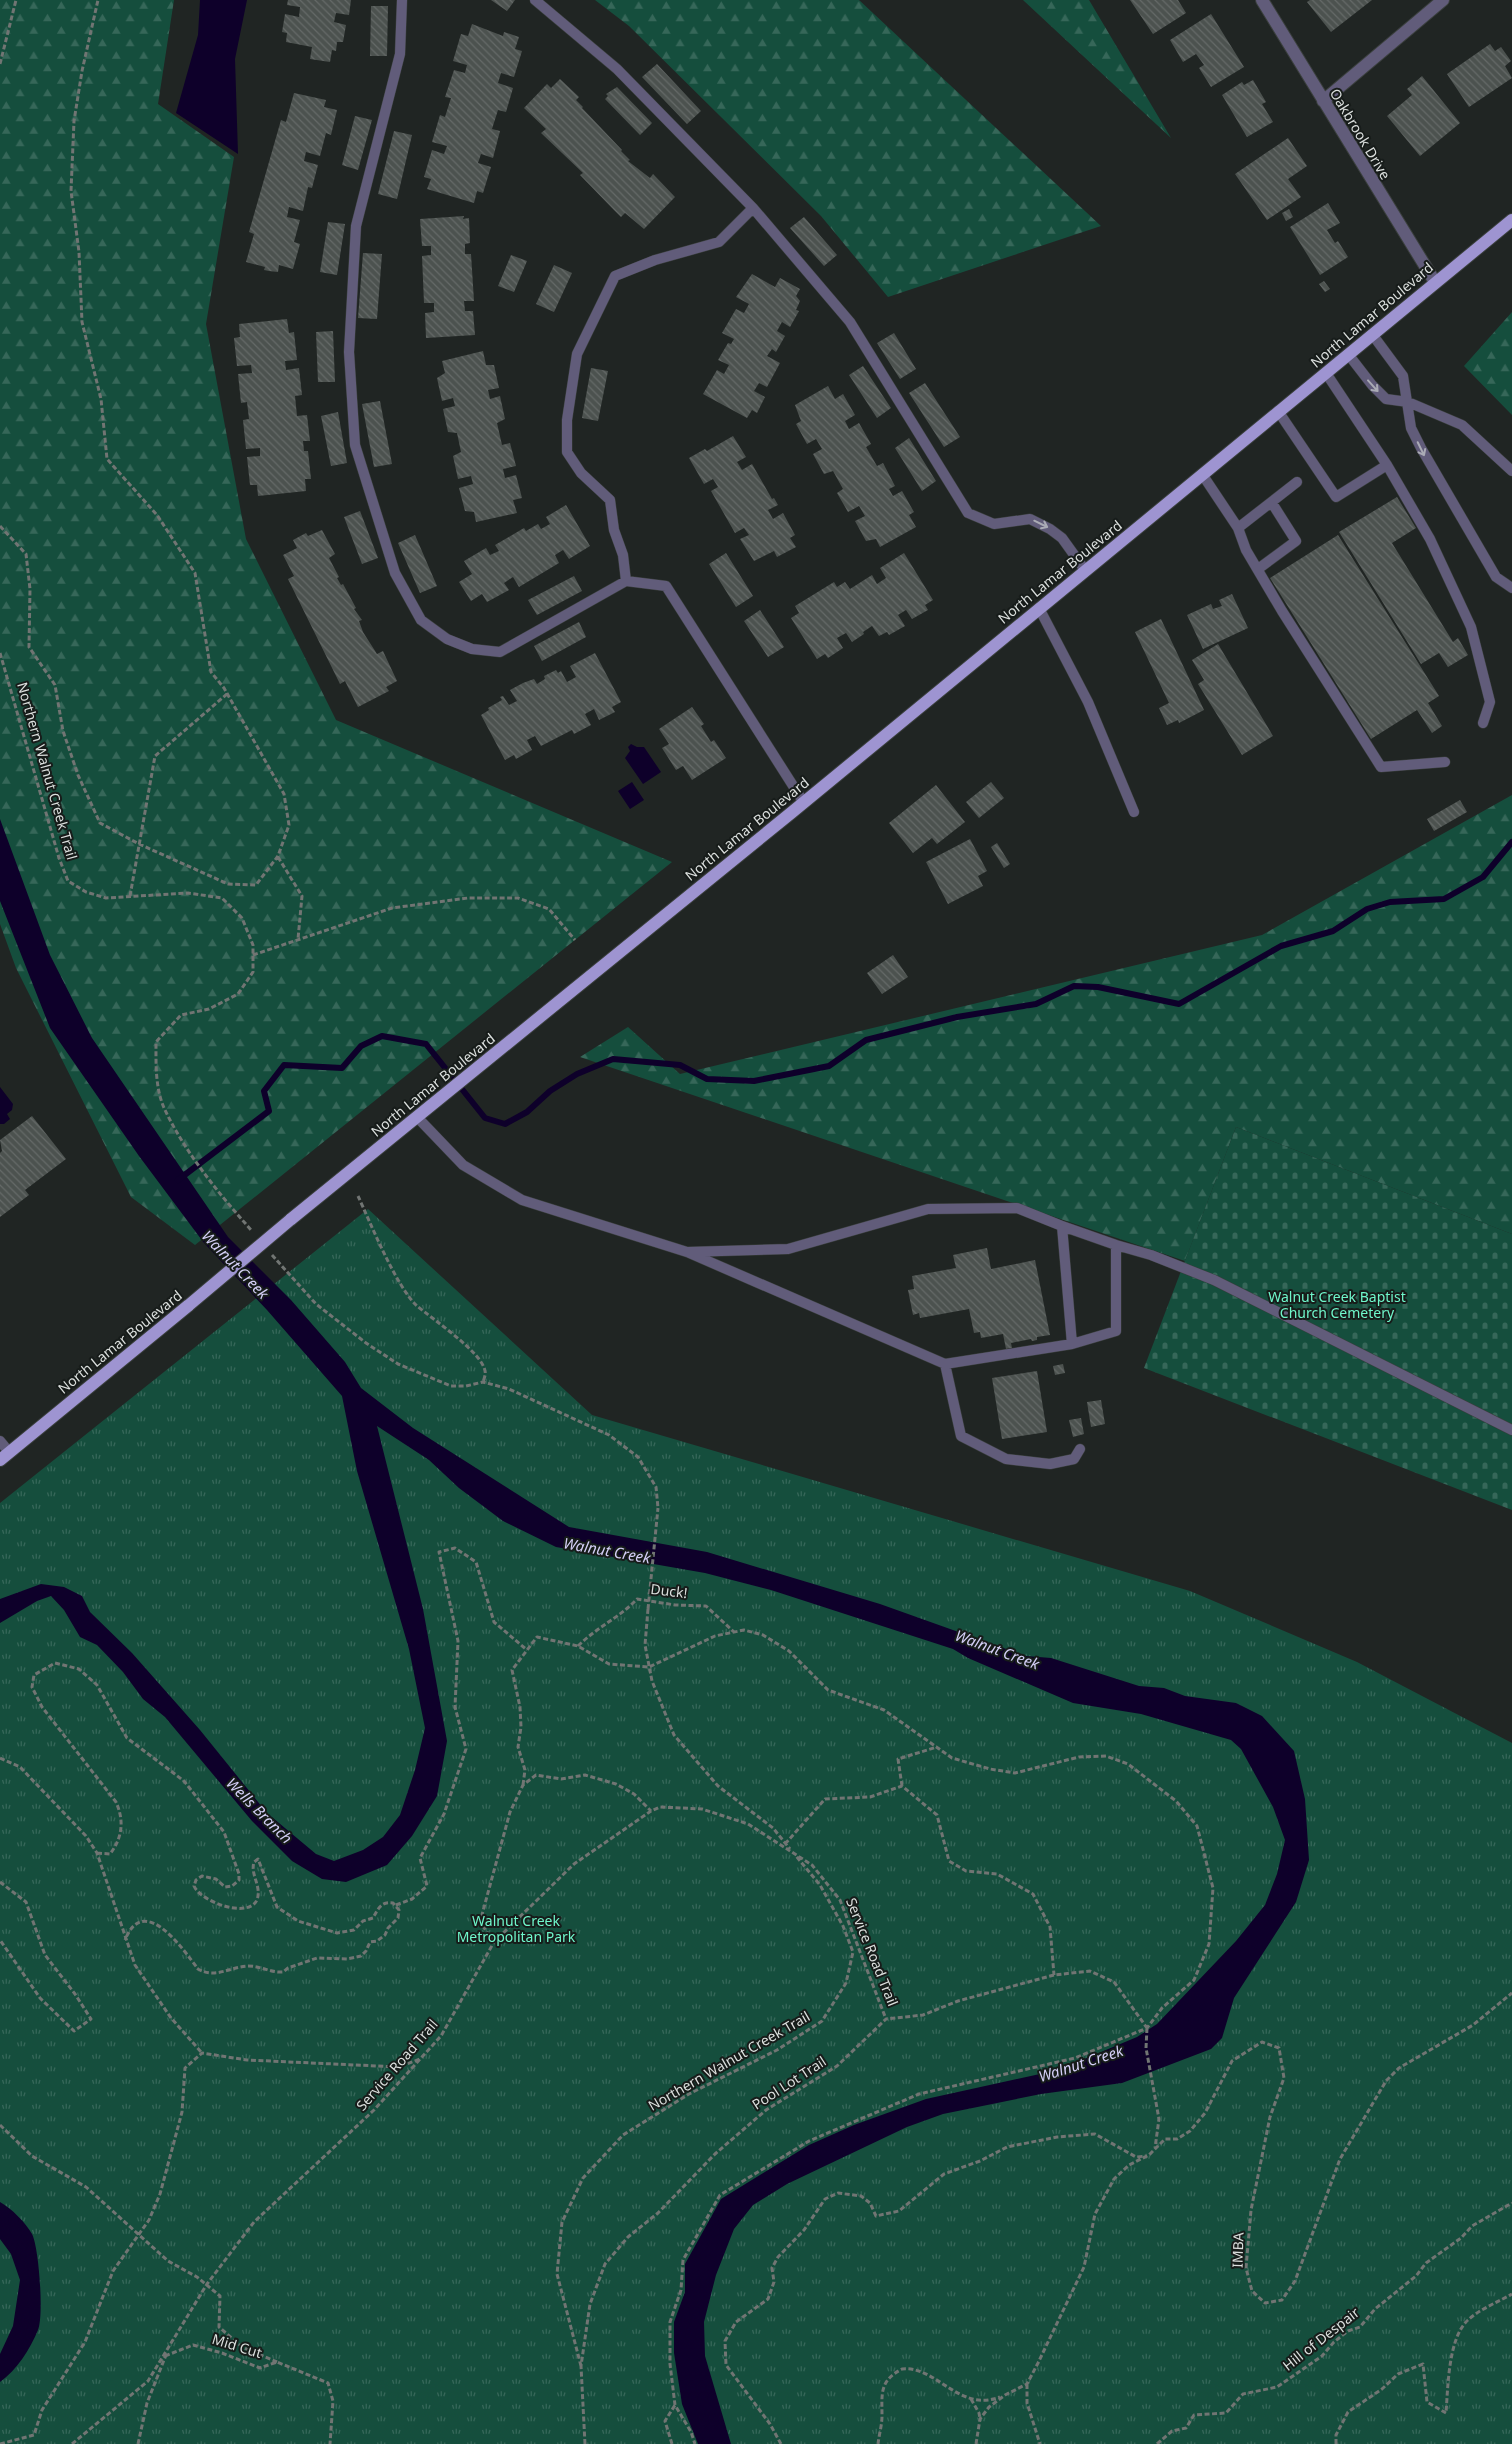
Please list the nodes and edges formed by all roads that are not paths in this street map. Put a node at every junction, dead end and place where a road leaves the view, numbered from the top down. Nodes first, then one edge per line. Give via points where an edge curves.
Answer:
1 (402, 0) edge
2 (534, 0) edge
3 (1262, 0) edge
4 (1443, 0) edge
5 (1323, 101) junction
6 (753, 208) junction
7 (1512, 220) edge
8 (1435, 282) junction
9 (1372, 334) junction
10 (1348, 354) junction
11 (1326, 373) junction
12 (1408, 402) junction
13 (1278, 412) junction
14 (1387, 465) junction
15 (1512, 471) edge
16 (1202, 474) junction
17 (1297, 482) dead end
18 (1272, 504) junction
19 (1238, 528) junction
20 (1258, 569) junction
21 (1085, 570) junction
22 (626, 581) junction
23 (1512, 588) edge
24 (1039, 608) junction
25 (1483, 723) dead end
26 (1445, 762) dead end
27 (804, 803) junction
28 (1134, 812) dead end
29 (420, 1115) junction
30 (1062, 1226) junction
31 (1116, 1245) junction
32 (687, 1252) junction
33 (1072, 1344) junction
34 (945, 1364) junction
35 (1512, 1430) edge
36 (0, 1441) edge
37 (1080, 1450) dead end
38 (5, 1456) edge

1 - 22 lane via 400,54 356,226 349,352 355,445 395,573 421,620 447,639 472,649 500,652
2 - 6 lane via 617,69
3 - 5 street, Oakbrook Drive
4 - 5 street
5 - 8 street, Oakbrook Drive
6 -> 21 lane via 850,322 968,513 994,524 1030,519 1050,528 1062,538
6 - 22 lane via 719,242 655,260 615,276 577,354 567,420 567,452 582,473 610,500
7 - 8 main road, North Lamar Boulevard
8 - 9 main road, North Lamar Boulevard
9 - 10 main road, North Lamar Boulevard
9 - 12 lane via 1403,376
10 - 11 main road, North Lamar Boulevard
10 -> 12 lane via 1386,399
11 - 13 main road, North Lamar Boulevard
11 - 14 lane
12 - 15 lane via 1462,425
12 -> 23 lane via 1411,428 1427,461 1496,577
13 - 14 lane via 1336,497
13 - 16 main road, North Lamar Boulevard
14 - 25 lane via 1430,539 1471,627 1490,702
16 - 19 lane
16 - 21 main road, North Lamar Boulevard
17 - 18 lane
18 - 19 lane
18 - 20 lane via 1296,541
19 - 20 lane
20 - 26 lane via 1381,767
21 - 24 main road, North Lamar Boulevard
22 - 27 lane via 666,586
24 - 27 main road, North Lamar Boulevard
24 - 28 lane via 1088,702
27 - 29 main road, North Lamar Boulevard
29 - 32 lane via 463,1165 522,1200
29 - 38 main road, North Lamar Boulevard, bridge
30 - 31 lane
30 - 32 lane via 1017,1208 928,1209 788,1249
30 - 33 lane
31 - 33 lane via 1116,1331
31 - 35 lane via 1214,1280
32 - 34 lane
33 - 34 lane
34 - 37 lane via 961,1436 1006,1459 1050,1464 1074,1459
36 - 38 lane

